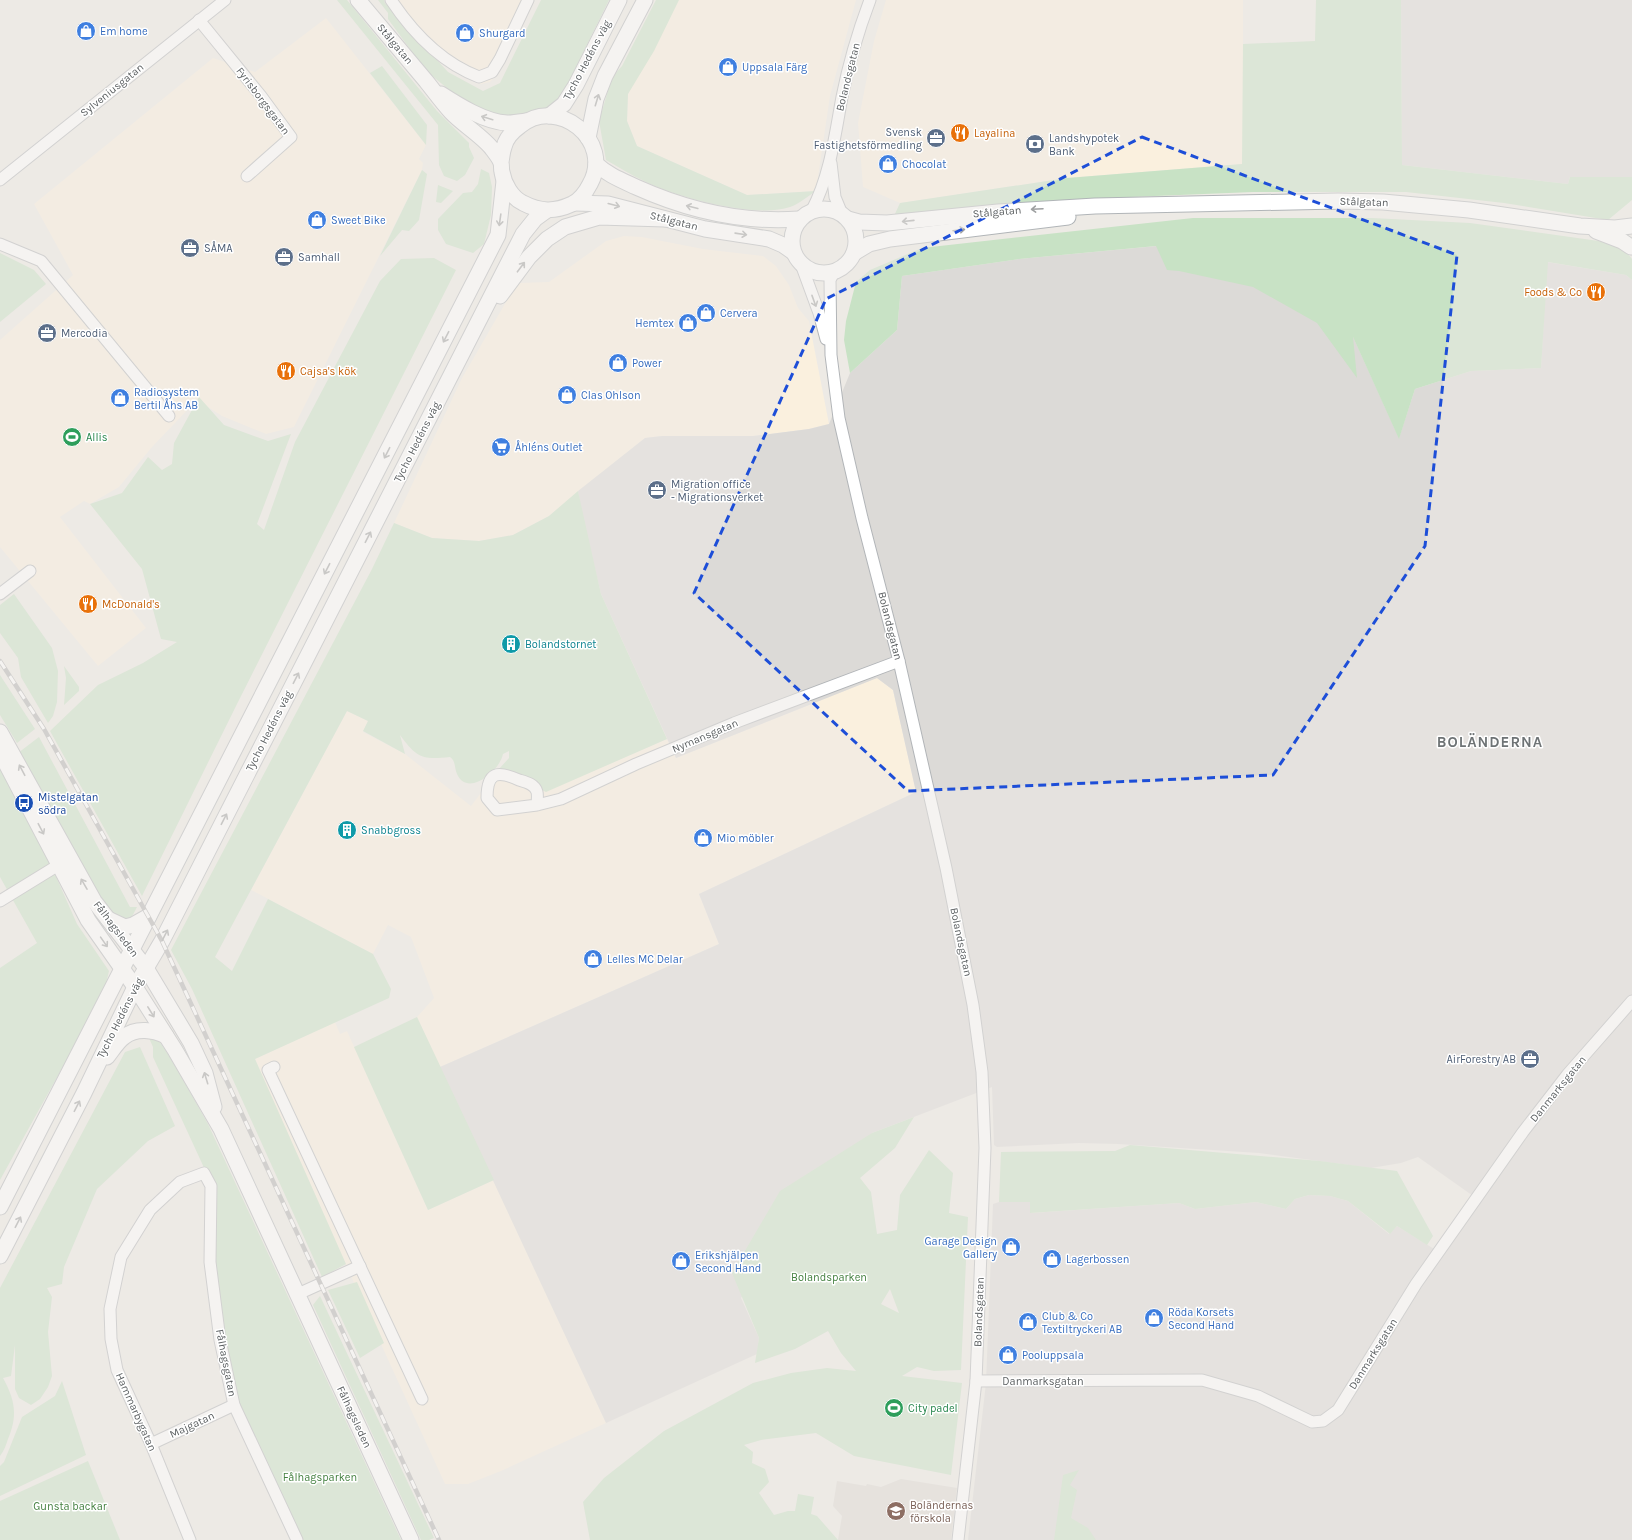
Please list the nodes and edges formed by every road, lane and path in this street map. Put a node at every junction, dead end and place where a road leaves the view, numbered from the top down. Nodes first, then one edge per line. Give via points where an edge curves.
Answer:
1 (225, 0) edge
2 (358, 0) edge
3 (391, 0) edge
4 (528, 0) edge
5 (619, 0) edge
6 (645, 0) edge
7 (870, 0) edge
8 (199, 20) junction
9 (432, 88) junction
10 (549, 116) junction
11 (526, 121) junction
12 (588, 138) junction
13 (831, 155) junction
14 (501, 162) junction
15 (596, 164) junction
16 (247, 176) dead end
17 (0, 180) edge
18 (504, 181) junction
19 (575, 202) junction
20 (1146, 206) junction
21 (812, 210) junction
22 (546, 211) junction
23 (845, 216) junction
24 (665, 219) junction
25 (800, 219) junction
26 (1580, 226) junction
27 (1632, 226) edge
28 (1632, 243) edge
29 (0, 244) edge
30 (854, 254) junction
31 (797, 258) junction
32 (834, 272) junction
33 (473, 332) junction
34 (830, 355) junction
35 (169, 416) dead end
36 (30, 571) dead end
37 (0, 594) edge
38 (899, 661) junction
39 (0, 732) edge
40 (0, 752) edge
41 (537, 805) junction
42 (65, 861) junction
43 (0, 901) edge
44 (149, 916) junction
45 (107, 918) junction
46 (131, 950) junction
47 (122, 968) junction
48 (146, 968) junction
49 (135, 987) junction
50 (1632, 1001) edge
51 (166, 1036) junction
52 (274, 1067) dead end
53 (90, 1078) junction
54 (221, 1129) junction
55 (204, 1173) joint
56 (0, 1207) edge
57 (0, 1256) edge
58 (360, 1266) junction
59 (298, 1294) junction
60 (976, 1381) junction
61 (422, 1399) dead end
62 (234, 1405) junction
63 (151, 1444) junction
64 (190, 1540) edge
65 (297, 1540) edge
66 (411, 1540) edge
67 (958, 1540) edge

1 - 8 street, Sylveniusgatan
2 - 9 main road, Stålgatan
3 - 4 street via 412,28 439,55 463,71 479,77 492,72 500,60
5 - 10 main road, Tycho Hedéns väg via 576,85 564,104
12 -> 6 main road, Tycho Hedéns väg via 596,99 605,76
7 - 13 street, Bolandsgatan via 842,96
8 - 16 street, Fyrisborgsgatan via 291,137
8 - 17 street, Sylveniusgatan
11 -> 9 main road, Stålgatan via 505,123 483,117
9 - 14 main road, Stålgatan via 451,112 491,147
10 - 11 main road
10 - 12 main road via 572,122
11 - 14 main road via 513,132 504,146
12 - 15 main road
13 - 21 street, Bolandsgatan via 820,195
13 - 23 street, Bolandsgatan via 835,197
14 - 18 main road
15 - 19 main road via 593,179 586,192
25 -> 15 main road, Stålgatan via 755,219 680,205 606,174
18 - 22 main road via 511,193 521,202
18 -> 44 main road, Tycho Hedéns väg via 498,235
19 - 22 main road via 561,209
19 -> 24 main road, Stålgatan via 608,204
20 -> 23 main road, Stålgatan via 1095,206 998,212 887,223 859,222
20 - 26 main road, Stålgatan via 1383,202 1469,210
30 -> 20 main road, Stålgatan via 869,244 890,239
21 - 23 main road via 825,208
21 - 25 main road
22 - 33 main road, Tycho Hedéns väg via 535,219 523,234
23 - 30 main road via 856,235
24 -> 31 main road, Stålgatan via 705,229 769,239 783,245
33 -> 24 main road via 529,257 547,239 565,227 599,217
25 - 31 main road via 792,235
26 - 27 main road, Stålgatan
26 - 28 main road, Stålgatan
29 - 35 street via 42,261
30 - 32 main road via 848,263
31 - 32 main road via 810,270 819,273
31 -> 34 street, Bolandsgatan via 819,313
32 - 34 street, Bolandsgatan via 830,280
48 -> 33 main road, Tycho Hedéns väg
34 - 38 street, Bolandsgatan via 839,418
36 - 37 street
38 - 41 street, Nymansgatan via 734,723 561,799
38 - 60 street, Bolandsgatan via 964,952 982,1072 985,1148
42 -> 39 main road, Fålhagsleden
40 -> 42 main road, Fålhagsleden
41 - 41 street, Nymansgatan via 497,810 487,798 487,786 494,776 501,773 508,775 532,785 537,792
42 - 43 street
45 -> 42 main road, Fålhagsleden
42 -> 47 main road, Fålhagsleden via 88,920
44 - 45 main road via 125,927
44 - 46 main road, Tycho Hedéns väg
45 - 46 main road, Fålhagsleden
46 - 47 main road, Tycho Hedéns väg
46 - 48 main road, Fålhagsleden
47 - 49 main road, Fålhagsleden
47 - 56 main road, Tycho Hedéns väg
48 - 49 main road, Tycho Hedéns väg
54 -> 48 main road, Fålhagsleden via 205,1073 191,1043
49 -> 51 main road, Fålhagsleden
49 - 53 main road, Tycho Hedéns väg
50 - 60 street, Danmarksgatan via 1567,1075 1523,1132 1416,1284 1338,1410 1324,1421 1312,1422 1258,1396 1202,1380
51 - 53 main road via 150,1030 130,1033
51 - 54 main road, Fålhagsleden
52 - 58 street via 268,1070
57 -> 53 main road, Tycho Hedéns väg
54 - 59 main road, Fålhagsleden
55 - 62 street, Fålhagsgatan via 210,1186 210,1262 220,1340
55 - 63 street, Hammarbygatan via 180,1182 150,1210 122,1257 110,1309 111,1339 117,1370
58 - 59 street
58 - 61 street
59 - 66 main road, Fålhagsleden
60 - 67 street, Bolandsgatan
62 - 63 street, Majgatan
62 - 65 street, Fålhagsgatan
63 - 64 street, Hammarbygatan

